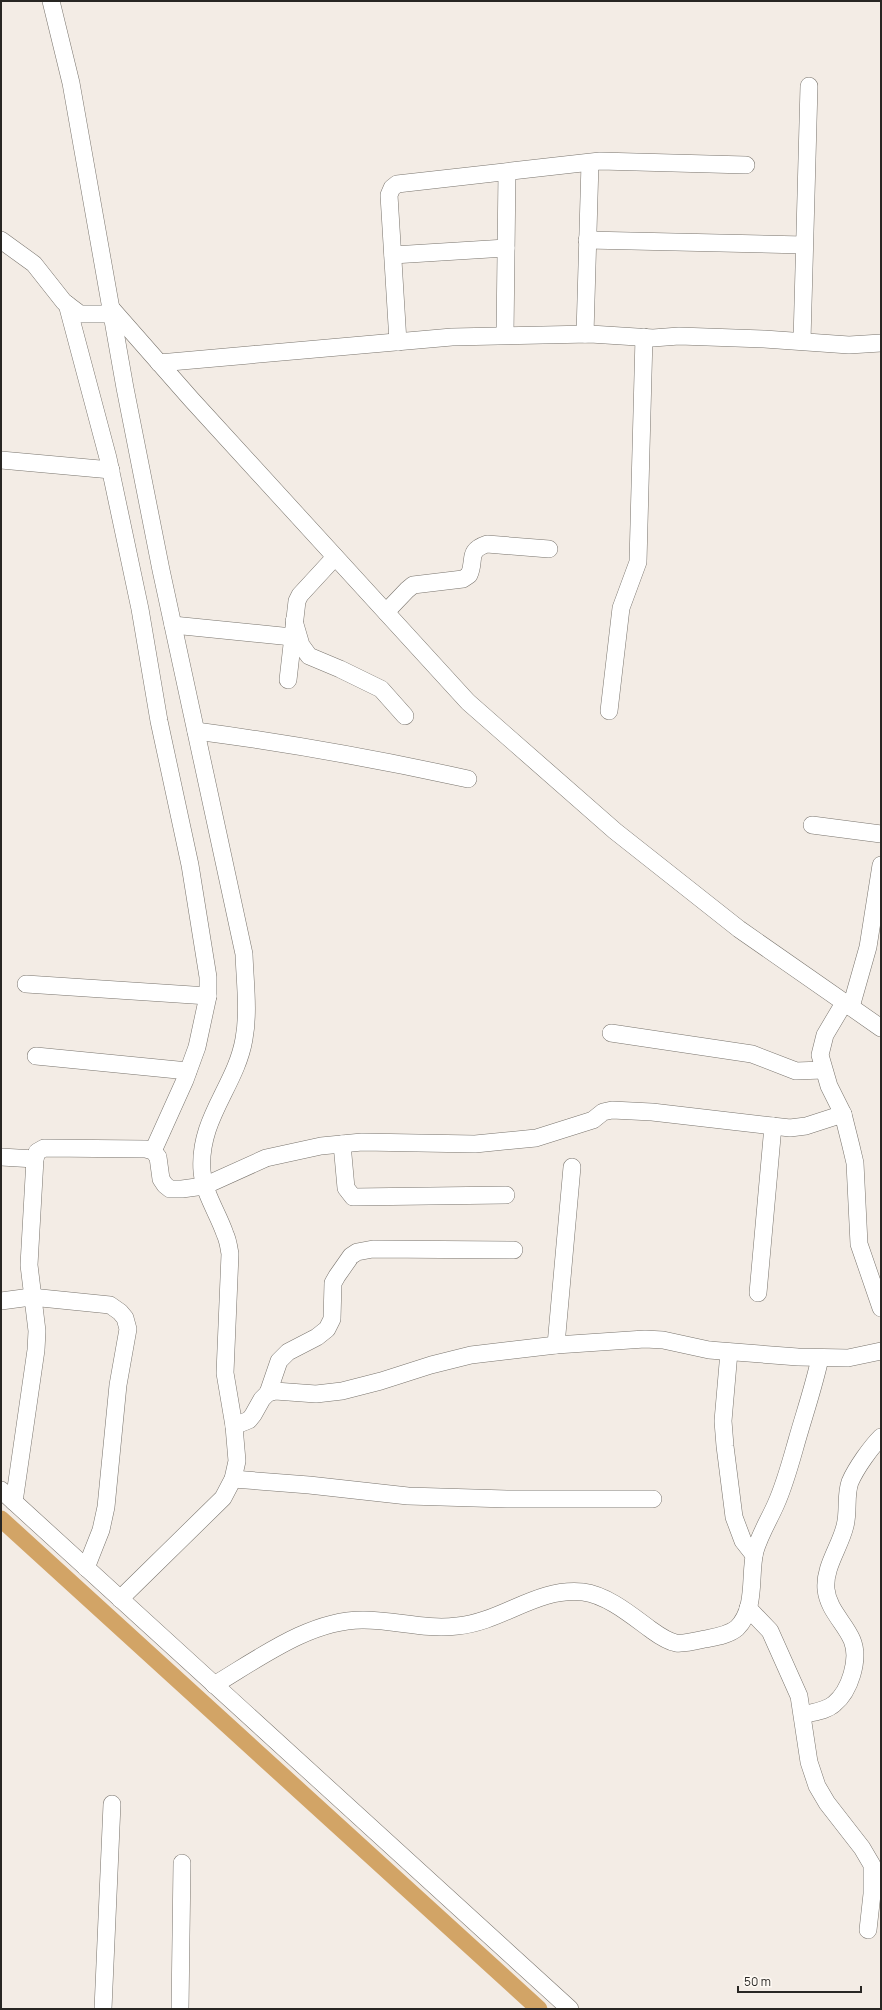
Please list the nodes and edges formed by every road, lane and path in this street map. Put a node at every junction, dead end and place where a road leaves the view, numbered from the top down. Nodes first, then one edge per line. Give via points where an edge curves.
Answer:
1 (51, 1) edge
2 (809, 86) dead end
3 (590, 162) junction
4 (746, 165) dead end
5 (507, 172) junction
6 (1, 240) edge
7 (587, 240) junction
8 (804, 245) junction
9 (506, 248) junction
10 (393, 255) junction
11 (74, 309) junction
12 (110, 312) junction
13 (585, 334) junction
14 (505, 335) junction
15 (644, 338) junction
16 (802, 341) junction
17 (398, 342) junction
18 (881, 343) edge
19 (159, 363) junction
20 (1, 460) edge
21 (111, 470) junction
22 (549, 549) dead end
23 (335, 557) junction
24 (386, 612) junction
25 (173, 625) junction
26 (293, 629) junction
27 (288, 680) dead end
28 (609, 711) dead end
29 (405, 716) dead end
30 (196, 732) junction
31 (468, 779) dead end
32 (812, 825) dead end
33 (881, 834) edge
34 (881, 865) edge
35 (26, 984) dead end
36 (208, 996) junction
37 (848, 1005) junction
38 (881, 1028) edge
39 (611, 1033) dead end
40 (36, 1056) dead end
41 (823, 1070) junction
42 (188, 1071) junction
43 (843, 1114) junction
44 (773, 1126) junction
45 (342, 1144) junction
46 (153, 1151) junction
47 (1, 1157) edge
48 (35, 1159) junction
49 (572, 1167) dead end
50 (194, 1187) junction
51 (506, 1195) dead end
52 (514, 1250) dead end
53 (758, 1293) dead end
54 (31, 1297) junction
55 (1, 1301) edge
56 (881, 1308) edge
57 (556, 1345) junction
58 (881, 1351) edge
59 (729, 1352) junction
60 (820, 1358) junction
61 (268, 1393) junction
62 (234, 1426) junction
63 (881, 1437) edge
64 (233, 1479) junction
65 (1, 1490) edge
66 (653, 1499) dead end
67 (14, 1502) junction
68 (754, 1555) junction
69 (86, 1568) junction
70 (120, 1599) junction
71 (748, 1608) junction
72 (214, 1685) junction
73 (803, 1715) junction
74 (112, 1804) dead end
75 (182, 1864) dead end
76 (868, 1930) dead end
77 (103, 2009) edge
78 (180, 2009) edge
79 (570, 2009) edge

1 - 12 street via 71,83
2 - 8 street
3 - 4 street
3 - 5 street
3 - 7 street
5 - 9 street
5 - 10 street via 405,183 392,188 389,195
6 - 11 street via 34,264
7 - 8 street
7 - 13 street
8 - 16 street
9 - 10 street
9 - 14 street
10 - 17 street
11 - 12 street
11 - 21 street
12 - 19 street
12 - 25 street
13 - 14 street
13 - 15 street
14 - 17 street
15 - 16 street via 679,336
15 - 28 street via 638,562 621,608
16 - 18 street via 850,345
17 - 19 street
19 - 23 street
20 - 21 street
21 - 36 street via 140,610 159,722 190,865 208,976
22 - 24 street via 487,544 474,552 469,575 463,579 413,585
23 - 24 street
23 - 26 street via 300,595 295,607
24 - 37 street via 468,702 615,831 739,929
25 - 26 street
25 - 30 street
26 - 27 street
26 - 29 street via 309,656 381,690
30 - 31 street via 279,742
30 - 50 street via 244,954 246,1010 244,1040 237,1064 210,1118 204,1140 202,1170
32 - 33 street
34 - 37 street via 868,947
35 - 36 street
36 - 42 street via 197,1047
37 - 38 street
37 - 41 street via 825,1035 820,1055
39 - 41 street via 752,1054 796,1072
40 - 42 street
41 - 43 street
42 - 46 street
43 - 44 street via 801,1127
43 - 56 street via 855,1163 859,1244
44 - 45 street via 612,1110 603,1112 593,1120 536,1138 475,1144
44 - 53 street
45 - 50 street via 266,1158
45 - 51 street via 346,1188 353,1198
46 - 48 street via 44,1148 37,1152
46 - 50 street via 158,1157 161,1179 165,1185 170,1189
47 - 48 street
48 - 54 street via 29,1265
49 - 57 street
50 - 62 street via 226,1235 230,1254 225,1373
52 - 61 street via 373,1249 357,1252 351,1256 334,1284 332,1319 327,1328 317,1337 288,1352 279,1361
54 - 55 street
54 - 67 street via 37,1330 36,1350
54 - 69 street via 110,1305 125,1318 128,1329 118,1385 106,1507
57 - 59 street via 645,1339
57 - 61 street via 471,1355 342,1391 316,1394
58 - 60 street via 848,1358
59 - 60 street
59 - 68 street via 723,1421 725,1446 734,1517 743,1541
60 - 68 street via 813,1391 786,1479
61 - 62 street via 249,1420
62 - 64 street via 237,1461
63 - 73 street via 851,1481 845,1527 826,1579 829,1601 852,1640 855,1650 849,1685 835,1704
64 - 66 street via 408,1496
64 - 70 street via 223,1498
65 - 67 street
67 - 69 street
68 - 71 street
69 - 70 street
70 - 72 street
71 - 72 street via 735,1630 719,1637 695,1642 676,1642 662,1638 604,1598 585,1592 560,1592 542,1596 506,1612 457,1626 344,1620 298,1636
71 - 73 street via 770,1631 799,1696
72 - 79 street
73 - 76 street via 809,1762 817,1786 839,1822 862,1848 872,1865
74 - 77 street
75 - 78 street

